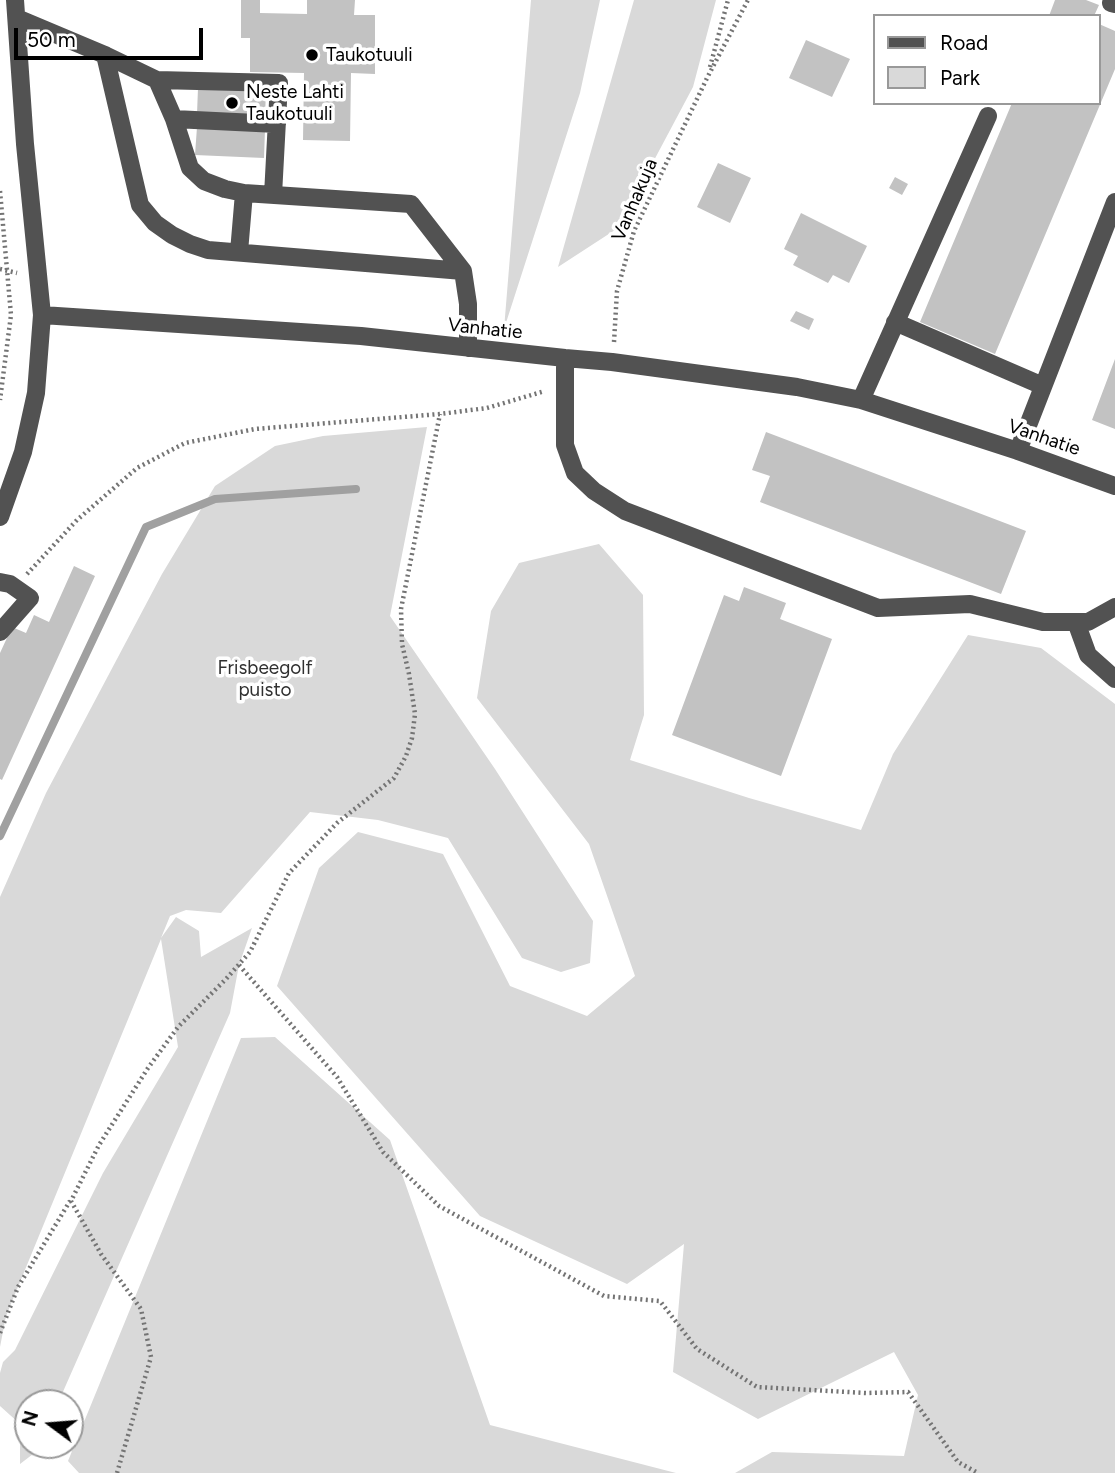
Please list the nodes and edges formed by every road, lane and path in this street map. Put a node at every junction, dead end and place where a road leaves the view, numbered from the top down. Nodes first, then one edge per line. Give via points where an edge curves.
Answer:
1 (728, 0) edge
2 (748, 0) edge
3 (16, 6) edge
4 (105, 55) junction
5 (707, 78) junction
6 (157, 80) junction
7 (988, 116) dead end
8 (174, 119) junction
9 (277, 124) junction
10 (0, 191) edge
11 (244, 193) junction
12 (273, 195) junction
13 (1115, 202) edge
14 (239, 252) junction
15 (463, 271) junction
16 (42, 315) junction
17 (895, 322) junction
18 (468, 348) junction
19 (565, 358) junction
20 (612, 362) junction
21 (564, 386) junction
22 (1043, 386) junction
23 (0, 400) edge
24 (861, 400) junction
25 (440, 415) junction
26 (1018, 451) junction
27 (1115, 486) edge
28 (0, 517) edge
29 (40, 558) dead end
30 (0, 582) edge
31 (1115, 607) edge
32 (1076, 622) junction
33 (0, 632) edge
34 (1115, 679) edge
35 (239, 965) junction
36 (71, 1201) junction
37 (0, 1333) edge
38 (117, 1473) edge
39 (978, 1473) edge

1 - 5 path
2 - 5 path
3 - 4 street
3 - 16 street
4 - 6 street
4 - 14 street via 140,205 155,223 190,244
5 - 20 path, Vanhakuja via 634,231 617,292
6 - 8 street
6 - 9 street via 279,83
7 - 17 street
8 - 9 street
8 - 11 street via 190,168 204,181
9 - 12 street
10 - 23 path via 11,315
11 - 12 street
11 - 14 street
12 - 15 street via 411,204
13 - 22 street
14 - 15 street
15 - 18 street
16 - 18 street, Vanhatie via 361,336
16 - 28 street via 36,393 23,452
17 - 22 street
17 - 24 street
18 - 19 street, Vanhatie
19 - 20 street, Vanhatie
19 - 21 street
20 - 24 street, Vanhatie
21 - 25 path via 487,408
21 - 32 street via 565,445 575,473 625,511 878,608 970,604 1043,622
22 - 26 street
24 - 26 street, Vanhatie
25 - 29 path via 255,429 185,443 137,468
25 - 35 path via 401,610 402,644 415,714 406,756 394,778 337,823 289,873
26 - 27 street, Vanhatie
30 - 33 street via 10,583 30,598
31 - 32 street via 1088,622
32 - 34 street via 1088,655
35 - 36 path via 178,1027 148,1068 99,1145
35 - 39 path via 337,1077 383,1152 439,1206 604,1296 660,1301 697,1349 757,1387 908,1392 958,1462
36 - 37 path via 18,1287
36 - 38 path via 100,1254 141,1309 151,1357

